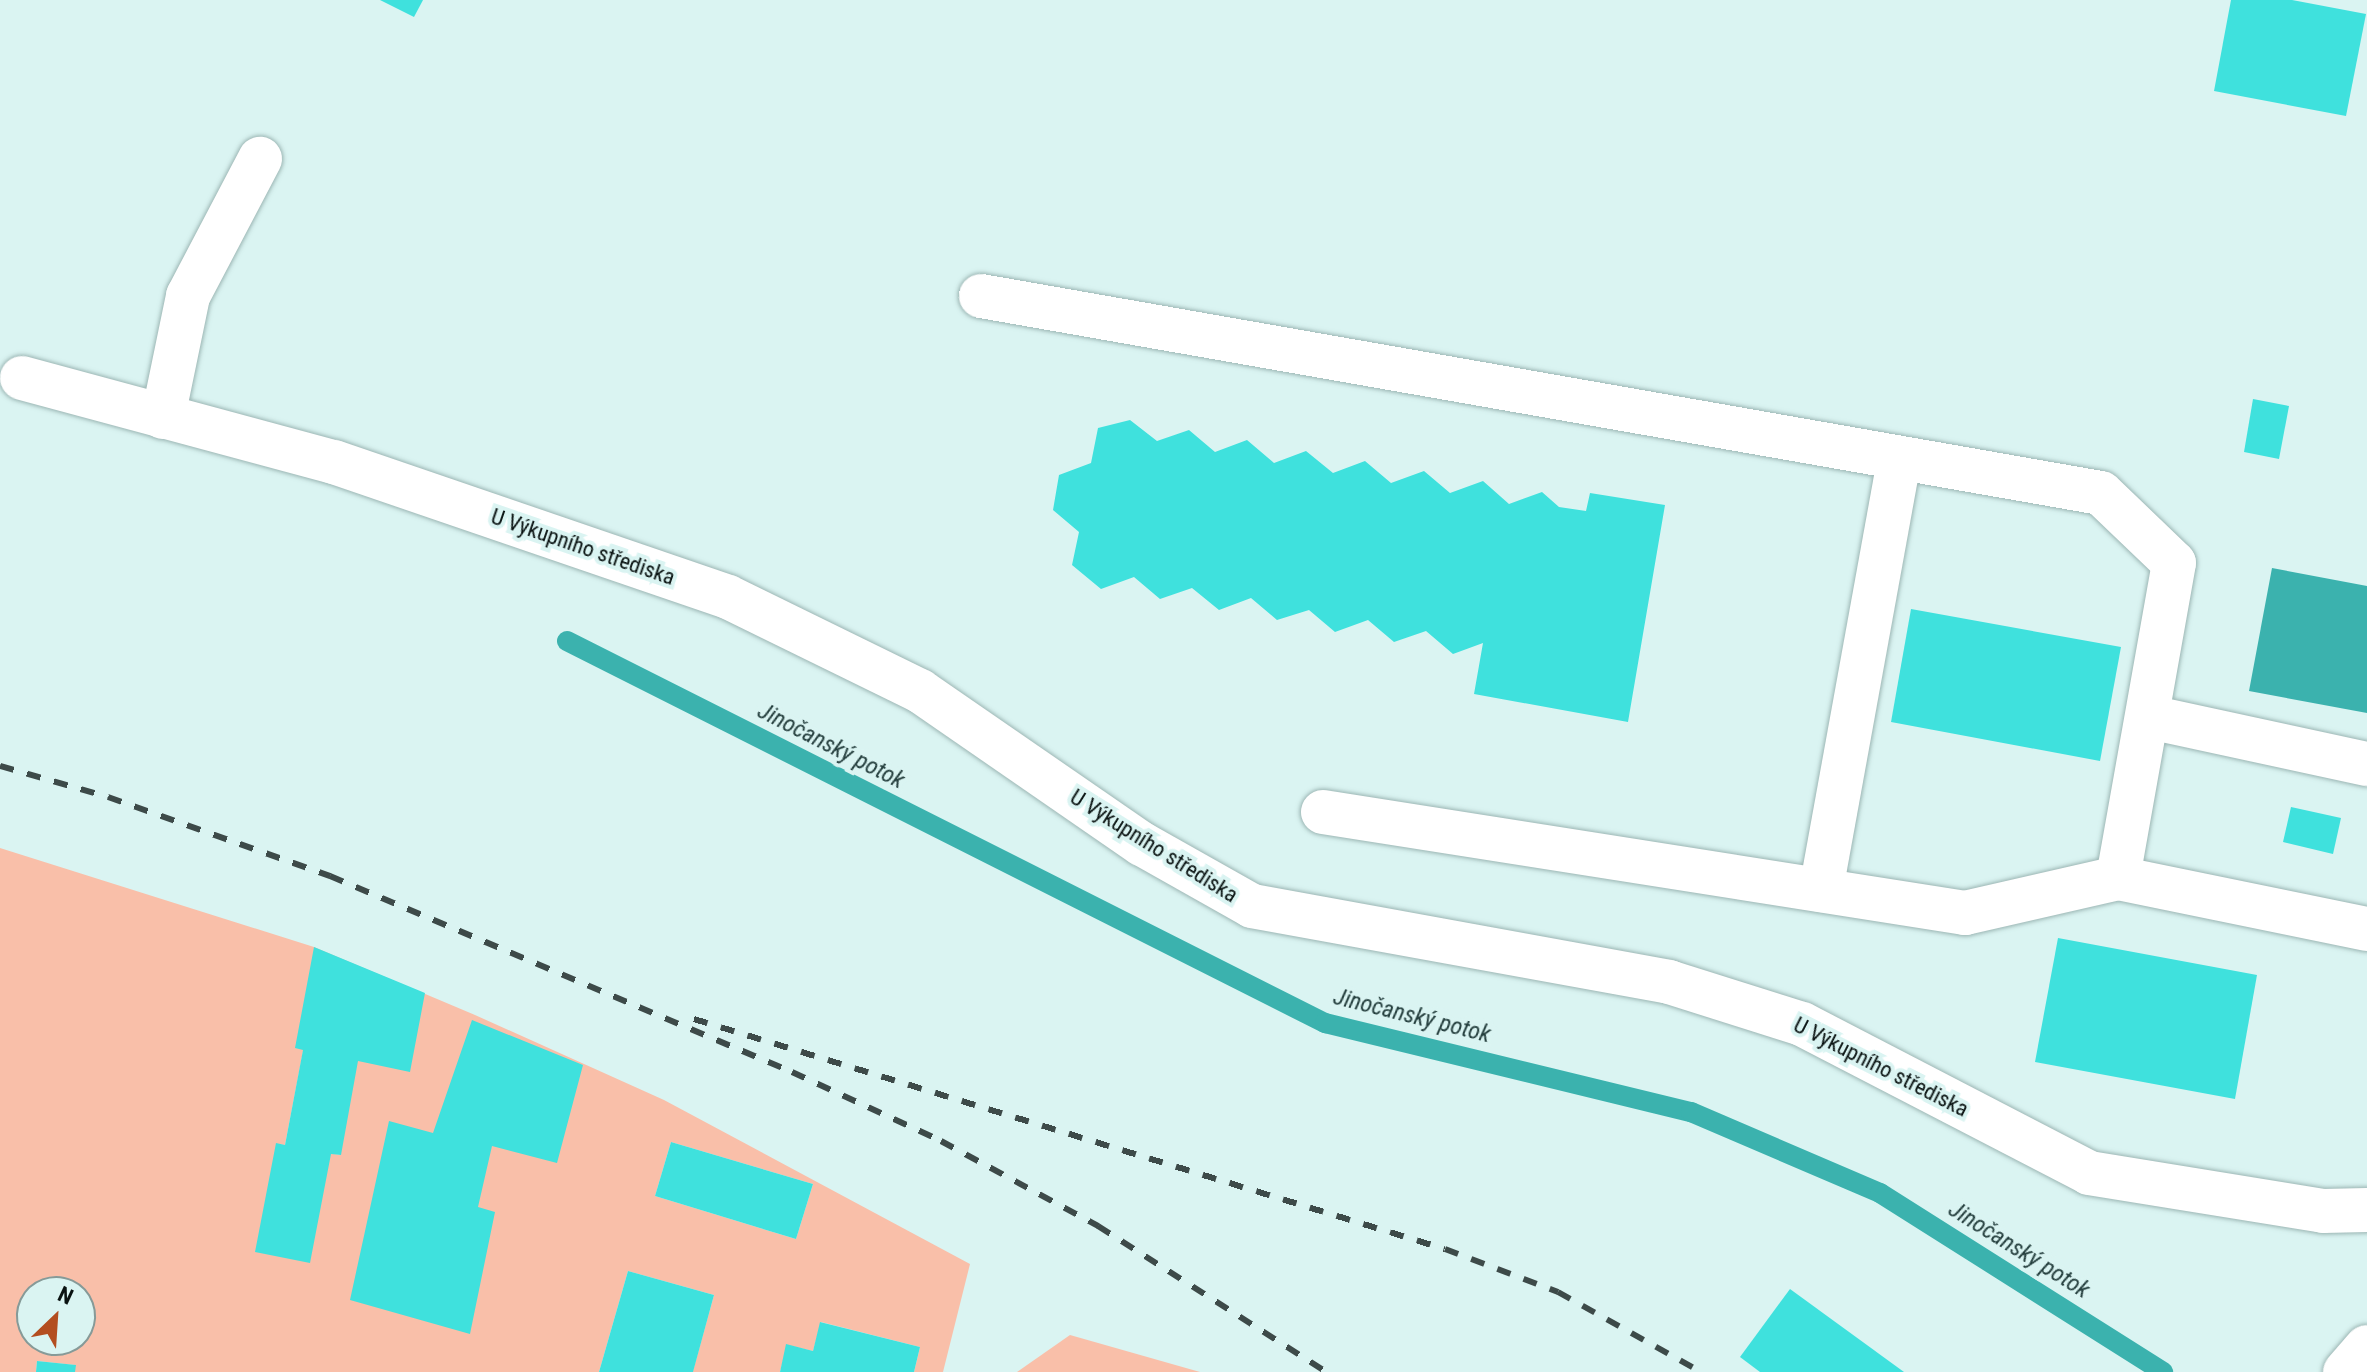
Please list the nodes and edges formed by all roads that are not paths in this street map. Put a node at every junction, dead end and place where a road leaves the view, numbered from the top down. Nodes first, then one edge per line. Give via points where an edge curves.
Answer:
1 (260, 159) dead end
2 (981, 296) dead end
3 (22, 378) dead end
4 (163, 417) junction
5 (1899, 459) junction
6 (2149, 717) junction
7 (2367, 764) edge
8 (1323, 812) dead end
9 (2118, 878) junction
10 (1821, 890) junction
11 (2367, 929) edge
12 (2367, 1210) edge
13 (2367, 1347) edge
14 (2345, 1372) edge

1 - 4 street via 188,296
2 - 5 street
3 - 4 street, U Výkupního střediska
4 - 12 street, U Výkupního střediska via 334,462 728,597 920,691 1142,844 1252,906 1669,982 1728,1000 1802,1024 2089,1173 2323,1211
5 - 6 street via 2101,493 2174,563
5 - 10 street
6 - 7 street
6 - 9 street
8 - 10 street
9 - 10 street via 1965,913
9 - 11 street
13 - 14 street

